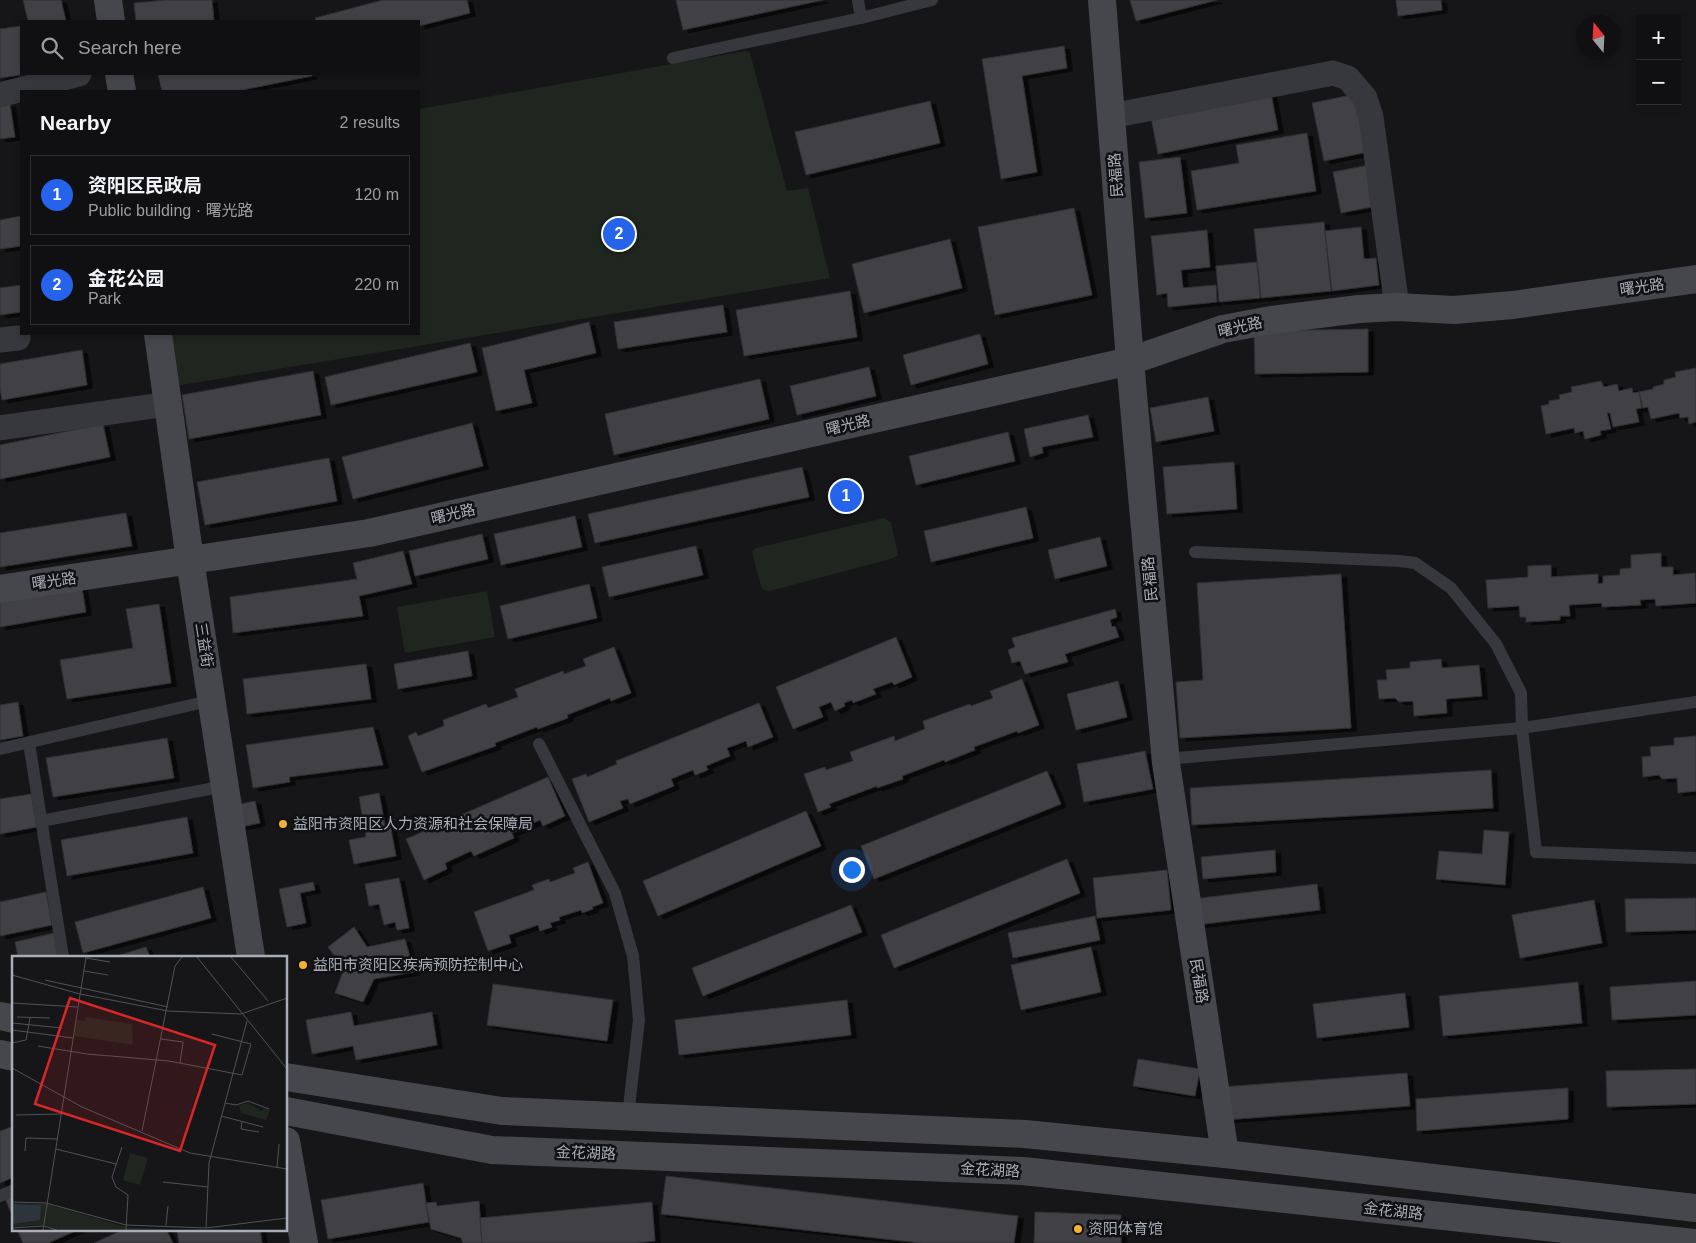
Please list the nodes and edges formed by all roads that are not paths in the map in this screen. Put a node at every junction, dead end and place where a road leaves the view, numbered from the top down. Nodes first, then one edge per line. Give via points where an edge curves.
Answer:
1 (108, 0) edge
2 (858, 0) edge
3 (932, 0) edge
4 (1102, 0) edge
5 (861, 18) junction
6 (111, 20) edge
7 (673, 58) dead end
8 (75, 75) edge
9 (119, 75) edge
10 (122, 90) edge
11 (0, 94) edge
12 (1111, 116) junction
13 (1696, 279) edge
14 (1396, 307) junction
15 (158, 335) edge
16 (1130, 361) junction
17 (168, 404) junction
18 (0, 428) edge
19 (1194, 552) dead end
20 (190, 560) junction
21 (0, 589) edge
22 (212, 700) junction
23 (1696, 702) edge
24 (1522, 728) junction
25 (29, 743) junction
26 (539, 744) dead end
27 (0, 749) edge
28 (1166, 759) junction
29 (225, 786) junction
30 (41, 821) junction
31 (1696, 858) edge
32 (63, 956) edge
33 (250, 956) edge
34 (288, 1077) edge
35 (288, 1112) edge
36 (628, 1116) junction
37 (288, 1152) edge
38 (1225, 1154) junction
39 (12, 1191) edge
40 (0, 1196) edge
41 (1696, 1208) edge
42 (304, 1243) edge
43 (1694, 1243) edge

1 - 6 street
2 - 5 lane
3 - 5 lane
4 - 12 street, 民福路
5 - 7 lane
8 - 11 street
9 - 10 street
12 - 14 street via 1333,73 1348,78 1365,98 1371,117
12 - 16 street, 民福路
13 - 14 street, 曙光路 via 1513,305 1454,310
14 - 16 street, 曙光路 via 1317,314 1223,329
15 - 17 street, 三益街
16 - 20 street, 曙光路 via 368,533
16 - 28 street, 民福路
17 - 18 street
17 - 20 street, 三益街
19 - 24 lane via 1415,563 1451,588 1496,644 1521,692
20 - 21 street, 曙光路
20 - 22 street, 三益街
22 - 25 lane
22 - 29 street, 三益街
23 - 24 lane
24 - 28 lane
24 - 31 lane via 1536,852
25 - 27 lane
25 - 30 lane
26 - 36 lane via 615,893 633,956 639,1020
28 - 38 street, 民福路
29 - 30 lane
29 - 33 street, 三益街
30 - 32 lane
34 - 36 street via 502,1111
35 - 43 street, 金花湖路 via 492,1150 1023,1171
36 - 38 street via 1025,1134
37 - 42 street
38 - 41 street
39 - 40 lane

